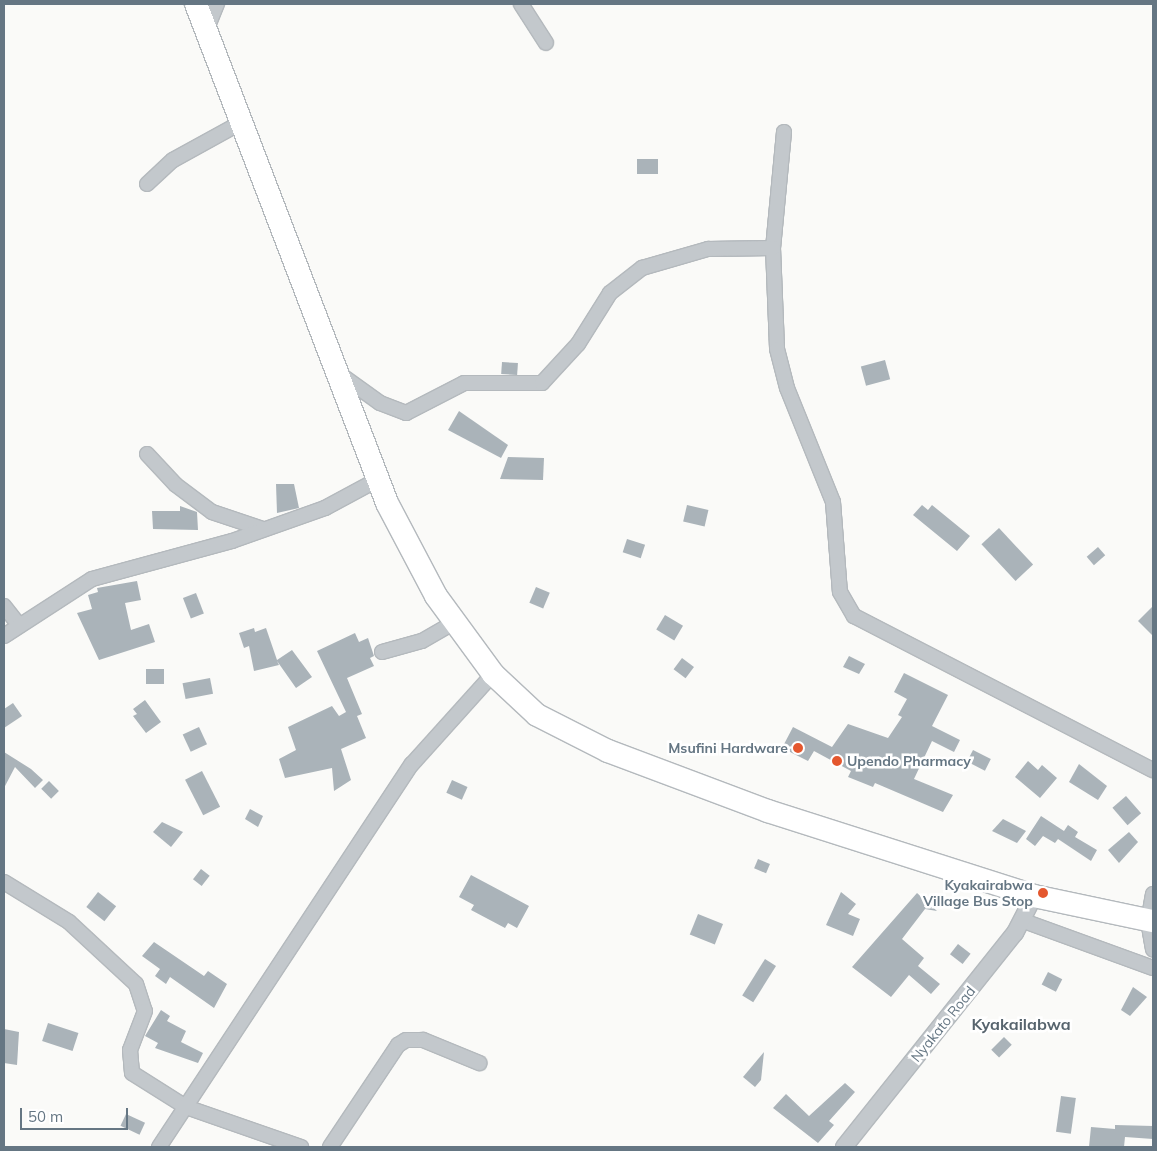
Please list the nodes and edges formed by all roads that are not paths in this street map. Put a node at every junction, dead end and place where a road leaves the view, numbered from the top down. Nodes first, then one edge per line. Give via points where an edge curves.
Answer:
1 (196, 4) edge
2 (217, 4) edge
3 (521, 4) edge
4 (206, 31) junction
5 (546, 44) dead end
6 (240, 123) junction
7 (784, 132) dead end
8 (147, 184) dead end
9 (773, 248) junction
10 (341, 375) junction
11 (147, 454) dead end
12 (377, 480) junction
13 (263, 529) junction
14 (4, 606) edge
15 (453, 622) junction
16 (19, 625) junction
17 (4, 636) edge
18 (382, 652) dead end
19 (494, 674) junction
20 (1153, 770) edge
21 (4, 882) edge
22 (1153, 894) edge
23 (1034, 896) junction
24 (1021, 920) junction
25 (1150, 921) edge
26 (1153, 950) edge
27 (1153, 968) edge
28 (479, 1063) dead end
29 (186, 1107) junction
30 (159, 1147) edge
31 (301, 1147) edge
32 (330, 1147) edge
33 (844, 1147) edge

1 - 4 highway
2 - 4 street
3 - 5 street
4 - 6 highway
6 - 8 street via 174,160
6 - 10 highway
7 - 9 street
9 - 10 street via 715,248 642,268 610,293 578,344 542,383 464,383 406,413 380,404
9 - 20 street via 778,349 787,388 833,502 840,592 854,616
10 - 12 highway
11 - 13 street via 176,485 212,512
12 - 13 street via 325,508
12 - 15 highway via 406,544
13 - 16 street via 162,563 92,579
14 - 16 street
15 - 18 street via 422,641
15 - 19 highway
16 - 17 street
19 - 23 highway via 537,715 608,752 768,811
19 - 29 street via 412,764
21 - 29 street via 69,922 136,984 145,1011 128,1064 132,1074
22 - 25 street
23 - 24 street, Nyakato Road
23 - 25 highway
24 - 27 street
24 - 33 street, Nyakato Road
25 - 26 street
28 - 32 street via 423,1040 406,1040 398,1045
29 - 30 street
29 - 31 street

